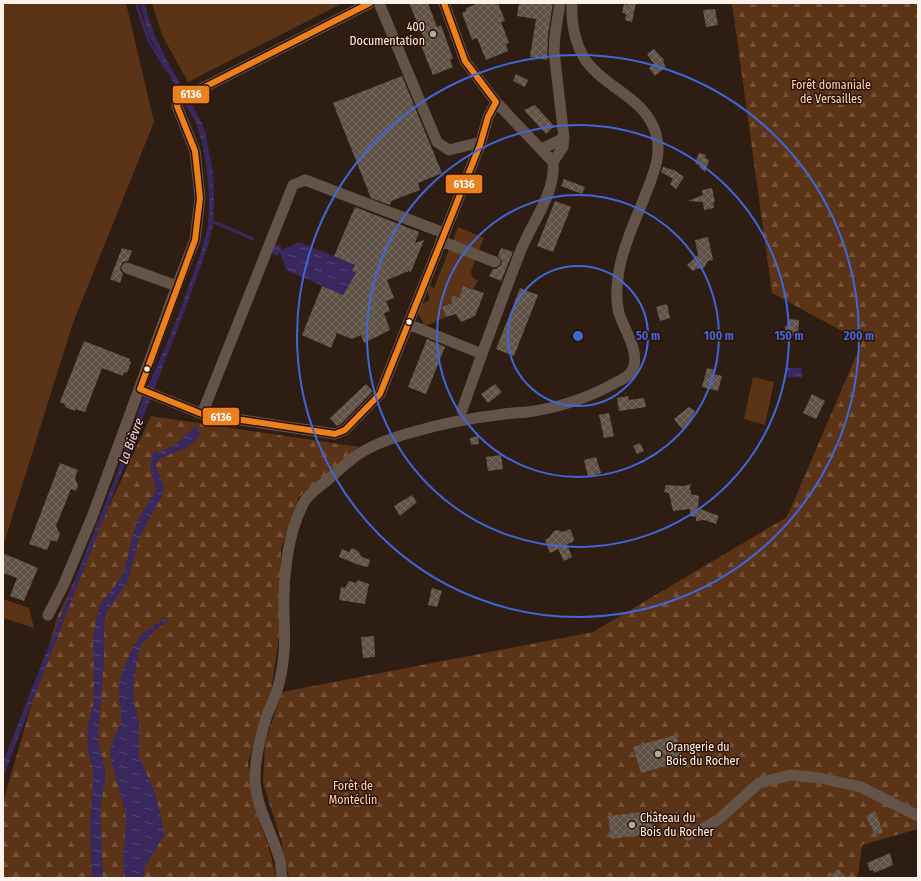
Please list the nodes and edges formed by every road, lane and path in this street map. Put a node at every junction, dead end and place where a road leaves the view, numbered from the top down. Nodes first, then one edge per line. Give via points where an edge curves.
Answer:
1 (370, 3) edge
2 (379, 3) edge
3 (444, 3) edge
4 (560, 3) edge
5 (572, 3) edge
6 (496, 102) junction
7 (564, 138) junction
8 (481, 142) junction
9 (542, 149) junction
10 (553, 162) junction
11 (443, 237) junction
12 (495, 262) dead end
13 (127, 268) dead end
14 (177, 286) junction
15 (408, 324) junction
16 (482, 354) junction
17 (146, 391) junction
18 (462, 410) dead end
19 (202, 414) junction
20 (48, 615) dead end
21 (918, 816) edge
22 (688, 835) dead end
23 (282, 878) edge

1 - 14 street via 180,100 177,106 195,152 200,198 195,240
2 - 8 street via 437,142 449,150
3 - 6 street via 465,61
4 - 7 street via 554,51
5 - 23 street via 573,27 584,58 593,69 632,99 650,120 656,132 657,166 621,261 619,278 617,300 634,355 634,366 632,372 623,379 597,394 575,401 548,409 441,424 374,445 358,454 305,500 288,545 284,597 284,652 278,687 256,759 255,780
6 - 8 street via 488,117
6 - 9 street
7 - 9 street
7 - 10 street via 563,147
8 - 11 street
9 - 10 street
10 - 16 street via 548,194 522,249
11 - 12 street
11 - 15 street
11 - 19 street via 305,180 293,185
13 - 14 street
14 - 17 street
15 - 16 street
15 - 19 street via 380,394 345,430 334,434
16 - 18 street
17 - 19 street
17 - 20 street via 63,586
21 - 22 street via 862,787 791,775 759,783 718,820

